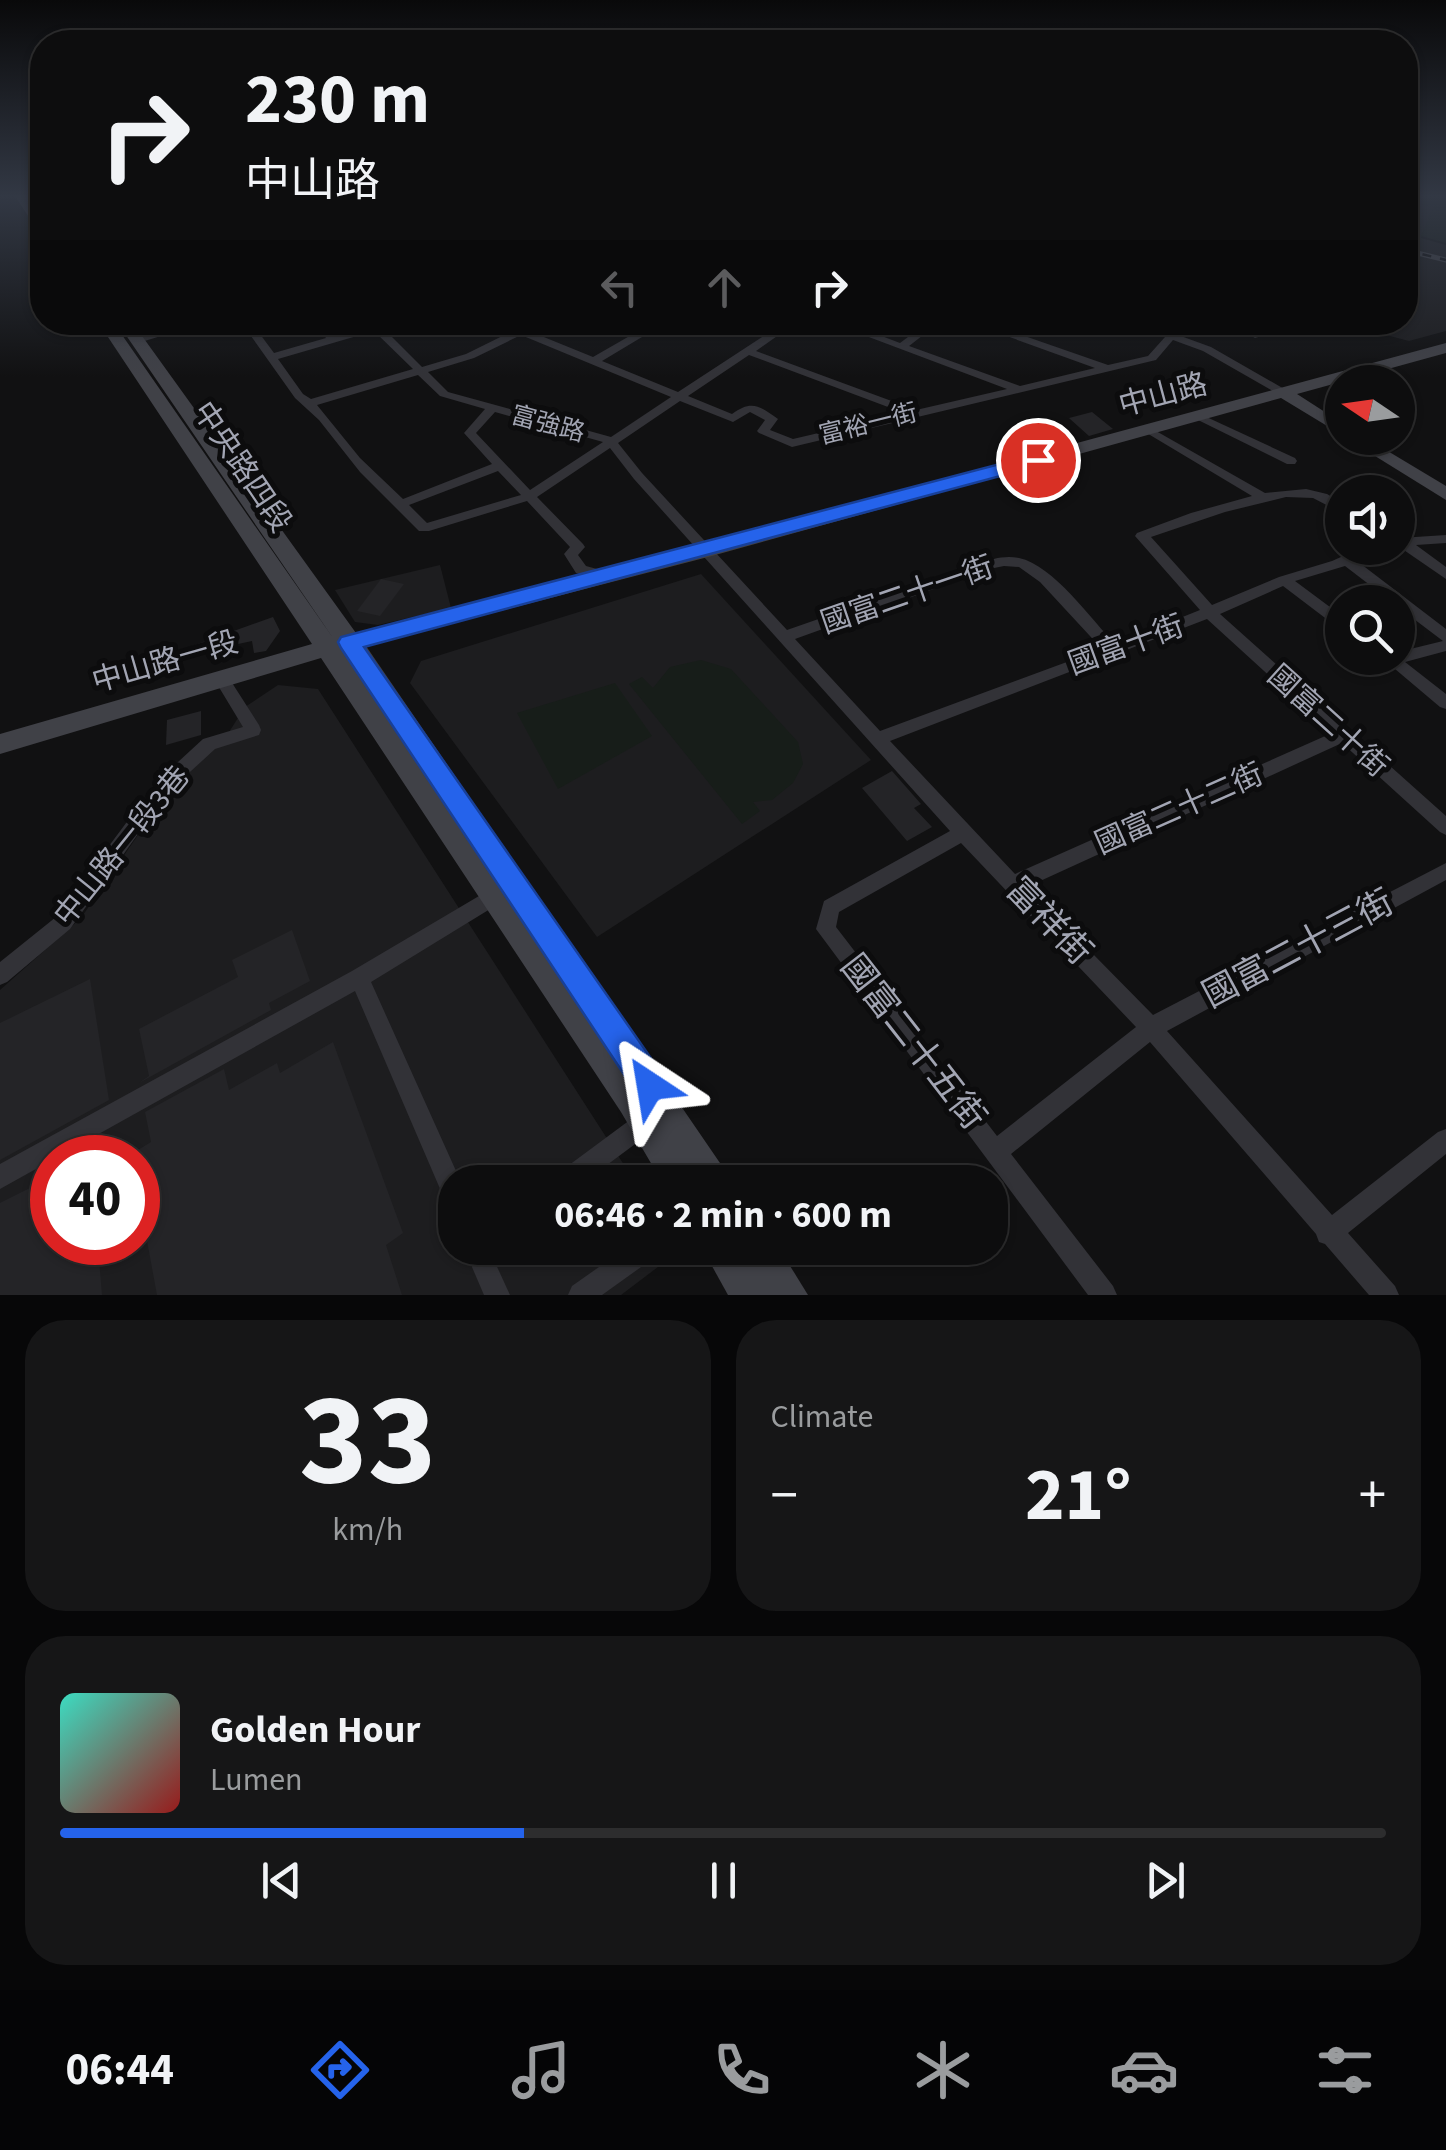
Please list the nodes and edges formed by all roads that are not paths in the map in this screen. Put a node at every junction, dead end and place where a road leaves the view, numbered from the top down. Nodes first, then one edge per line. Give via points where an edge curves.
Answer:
1 (114, 335) edge
2 (134, 335) edge
3 (156, 335) edge
4 (256, 335) edge
5 (329, 335) edge
6 (346, 335) edge
7 (383, 335) edge
8 (516, 335) edge
9 (530, 335) edge
10 (639, 335) edge
11 (772, 335) edge
12 (871, 335) edge
13 (917, 335) edge
14 (1012, 335) edge
15 (1172, 335) joint
16 (138, 340) junction
17 (333, 340) junction
18 (902, 346) junction
19 (1446, 348) edge
20 (747, 351) junction
21 (272, 357) junction
22 (594, 361) junction
23 (1108, 368) junction
24 (418, 372) junction
25 (1021, 390) junction
26 (1282, 392) junction
27 (676, 397) junction
28 (311, 402) junction
29 (491, 409) junction
30 (913, 413) junction
31 (1200, 417) junction
32 (1325, 419) edge
33 (1149, 430) junction
34 (611, 441) junction
35 (1383, 455) edge
36 (1291, 461) dead end
37 (501, 465) junction
38 (1446, 494) edge
39 (530, 496) junction
40 (1325, 498) edge
41 (1266, 499) junction
42 (403, 503) junction
43 (1446, 539) edge
44 (1415, 541) edge
45 (708, 550) junction
46 (1415, 552) edge
47 (1338, 565) edge
48 (1353, 565) edge
49 (1446, 574) edge
50 (604, 575) junction
51 (1284, 580) junction
52 (1325, 610) edge
53 (1211, 614) junction
54 (788, 636) junction
55 (1446, 637) edge
56 (337, 646) junction
57 (1446, 646) edge
58 (1112, 650) junction
59 (1415, 653) edge
60 (1412, 675) edge
61 (222, 679) junction
62 (1446, 704) edge
63 (1344, 735) junction
64 (880, 738) junction
65 (0, 744) edge
66 (1446, 828) edge
67 (963, 833) junction
68 (1446, 871) edge
69 (1013, 884) junction
70 (505, 889) junction
71 (0, 975) edge
72 (359, 978) junction
73 (1151, 1028) junction
74 (655, 1115) junction
75 (1446, 1140) edge
76 (997, 1150) junction
77 (441, 1165) edge
78 (588, 1165) edge
79 (674, 1165) edge
80 (700, 1165) edge
81 (0, 1177) edge
82 (1328, 1233) junction
83 (622, 1265) edge
84 (730, 1265) edge
85 (769, 1265) edge
86 (484, 1267) dead end
87 (497, 1295) edge
88 (581, 1295) edge
89 (749, 1295) edge
90 (789, 1295) edge
91 (1104, 1295) edge
92 (1386, 1295) edge

1 - 56 street, 中央路四段
2 - 16 street, 中央路四段
3 - 16 street
4 - 21 street
5 - 17 street
6 - 17 street
7 - 24 street, 富強路
8 - 24 street
9 - 22 street, 富裕一街
10 - 22 street
11 - 20 street
12 - 18 street
13 - 18 street
14 - 23 street
15 - 23 street, 富裕一街 via 1152,358
15 - 26 street
16 - 56 street, 中央路四段
17 - 21 street
18 - 25 street
19 - 26 street, 中山路
20 - 27 street
20 - 30 street
21 - 28 street via 299,396
22 - 27 street, 富裕一街
23 - 25 street, 富裕一街
24 - 28 street
24 - 29 street, 富強路 via 444,394
25 - 30 street, 富裕一街
26 - 31 street, 中山路
26 - 32 street
27 - 30 street, 富裕一街 via 732,419 749,407 772,419 762,431 792,443
27 - 34 street
28 - 42 street via 357,462
29 - 34 street, 富強路
29 - 37 street via 470,433
31 - 33 street, 中山路
31 - 36 street
33 - 41 street
33 - 45 street, 中山路
34 - 39 street
34 - 45 street, 富強路
35 - 38 street
37 - 39 street
37 - 42 street
39 - 42 street via 424,528
39 - 50 street via 578,547 571,554 582,570
40 - 41 street via 1298,492
41 - 53 street, 國富二十街 via 1142,536
43 - 44 street
45 - 50 street, 中山路
45 - 54 street, 富祥街
46 - 49 street
47 - 51 street, 國富十街
48 - 55 street
50 - 56 street, 中山路
51 - 52 street
51 - 53 street, 國富十街
53 - 58 street, 國富十街
53 - 63 street, 國富二十街
54 - 58 street, 國富二十一街 via 1012,562 1040,576
54 - 64 street, 富祥街
56 - 61 street, 中山路一段
56 - 70 street
57 - 59 street
58 - 64 street, 國富十街
60 - 62 street
61 - 65 street, 中山路一段
61 - 71 street, 中山路一段3巷 via 253,730 210,744 184,768 63,924
63 - 66 street, 國富二十街
63 - 69 street, 國富二十二街
64 - 67 street, 富祥街
67 - 69 street, 富祥街
67 - 76 street, 國富二十五街 via 831,907 826,930
68 - 73 street, 國富二十三街
69 - 73 street, 富祥街
70 - 72 street
70 - 74 street
72 - 77 street
72 - 81 street
73 - 76 street, 國富二十三街
73 - 82 street, 富祥街
74 - 78 street
74 - 79 street
74 - 80 street
75 - 82 street
76 - 91 street, 國富二十五街
82 - 92 street, 富祥街
83 - 88 street
84 - 89 street
85 - 90 street
86 - 87 street

